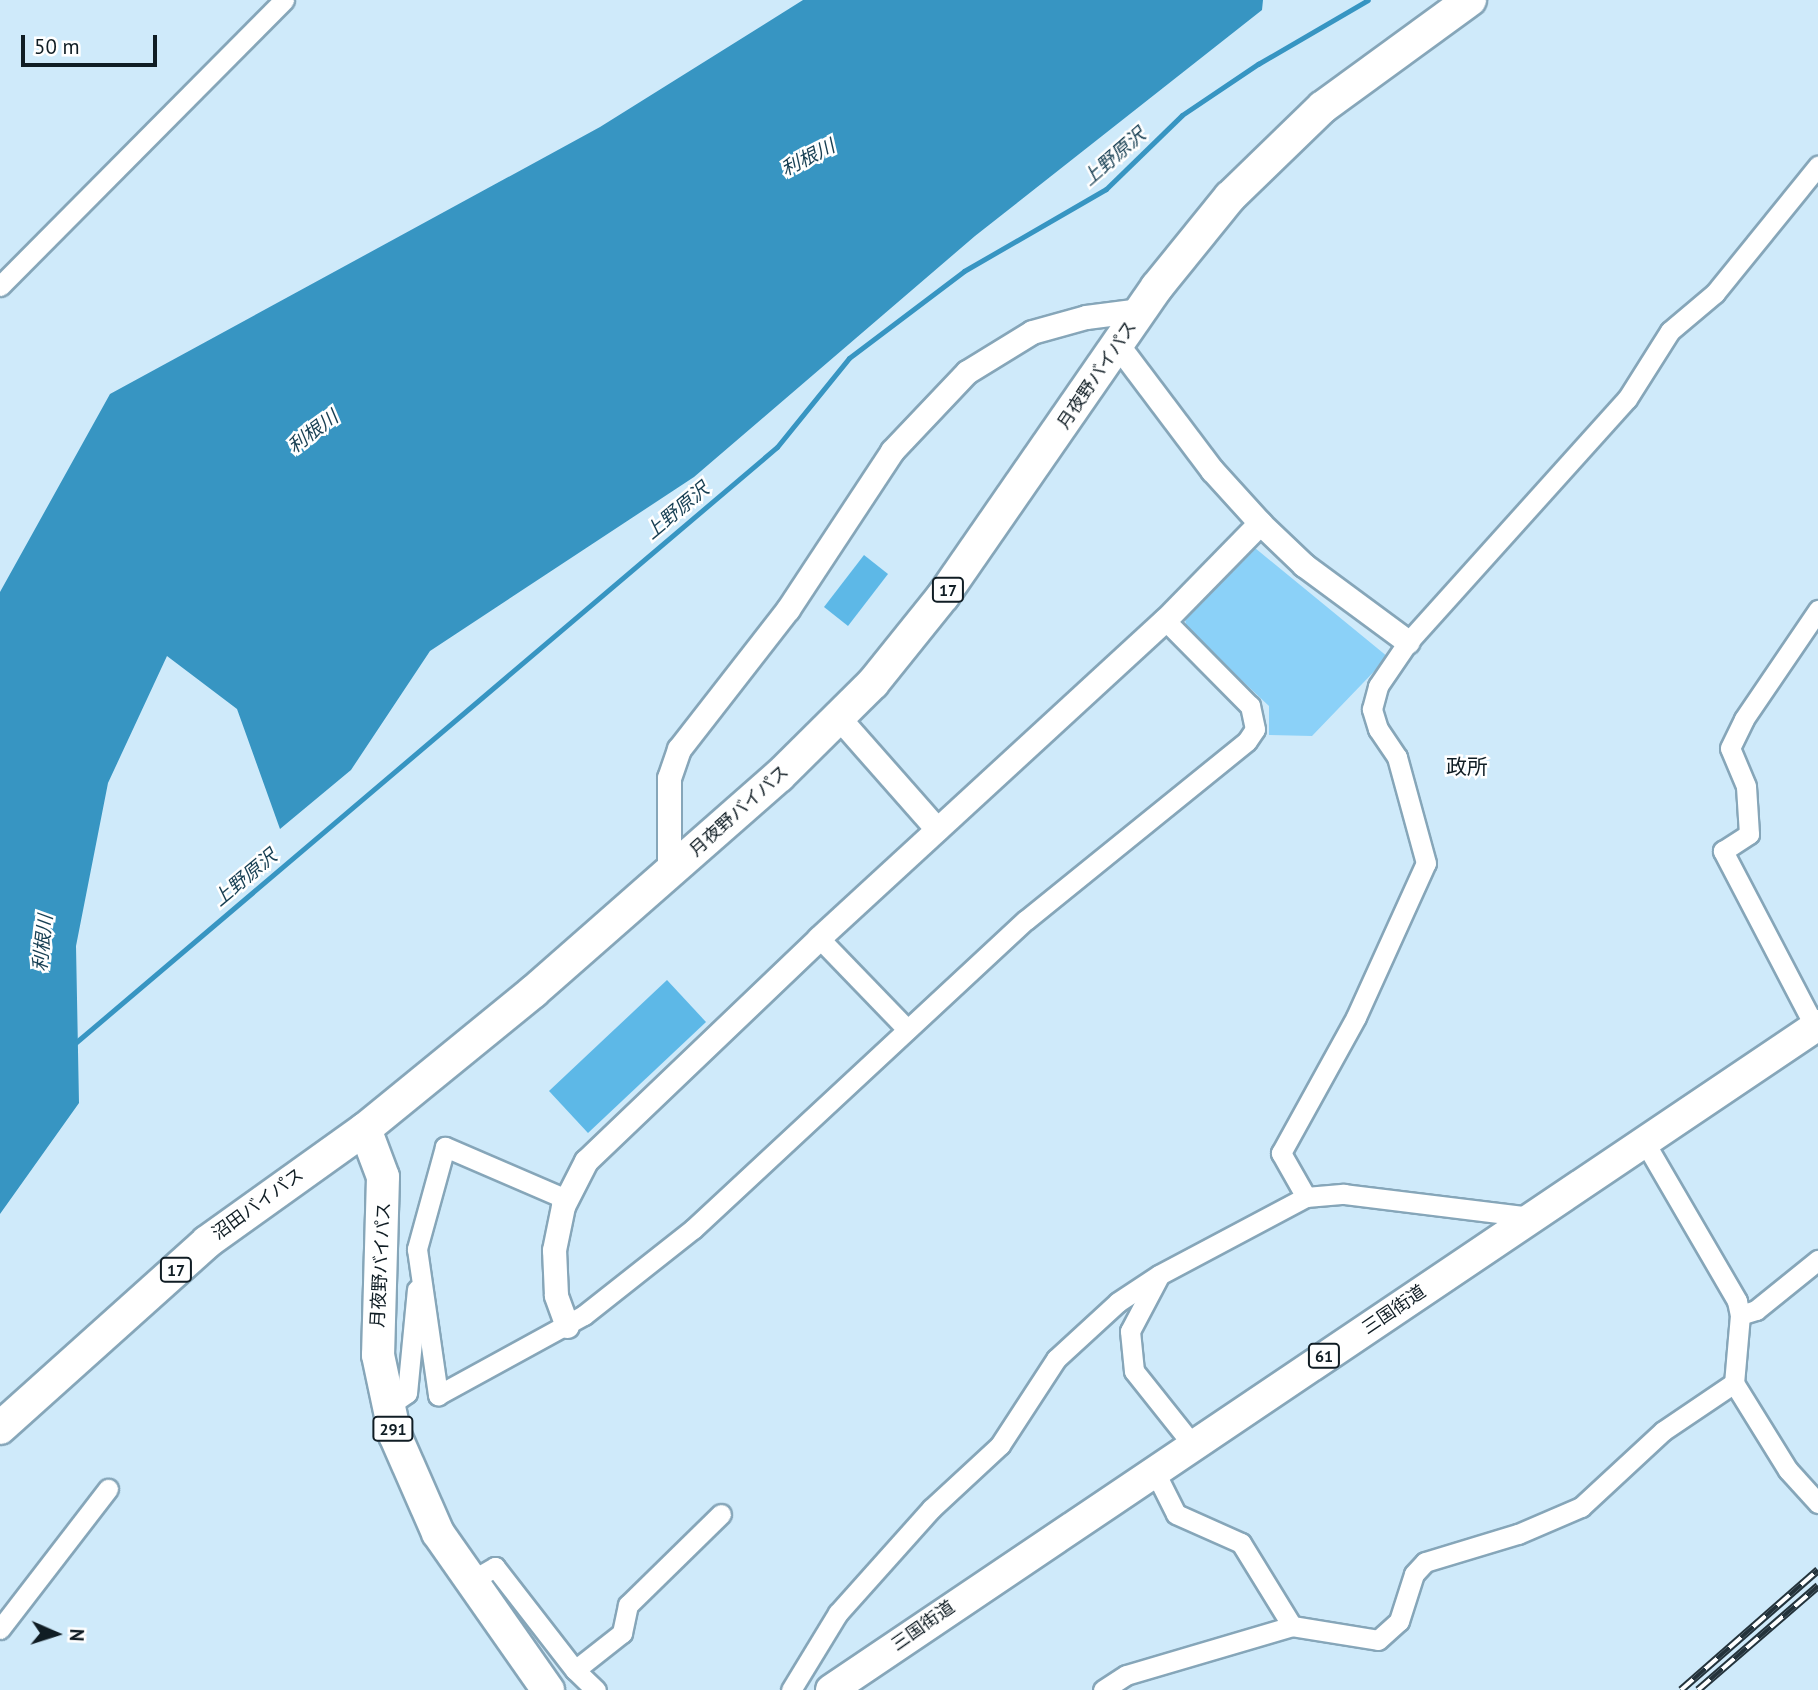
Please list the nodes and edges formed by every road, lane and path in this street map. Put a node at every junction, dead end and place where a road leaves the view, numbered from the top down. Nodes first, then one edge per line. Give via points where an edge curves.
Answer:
1 (284, 0) edge
2 (1470, 0) edge
3 (1818, 166) edge
4 (0, 286) edge
5 (1141, 310) junction
6 (1117, 344) junction
7 (1260, 523) junction
8 (1818, 610) edge
9 (1165, 621) junction
10 (1408, 642) junction
11 (839, 718) junction
12 (937, 829) junction
13 (669, 874) junction
14 (819, 938) junction
15 (1816, 1026) edge
16 (907, 1029) junction
17 (365, 1129) junction
18 (1644, 1141) junction
19 (1306, 1196) junction
20 (566, 1199) junction
21 (1530, 1217) junction
22 (1818, 1260) edge
23 (419, 1272) junction
24 (1159, 1275) junction
25 (1740, 1315) junction
26 (567, 1326) junction
27 (1734, 1383) junction
28 (387, 1407) junction
29 (0, 1428) edge
30 (1192, 1444) junction
31 (1154, 1470) junction
32 (108, 1489) dead end
33 (1818, 1503) edge
34 (722, 1514) dead end
35 (470, 1582) junction
36 (1292, 1626) junction
37 (0, 1629) edge
38 (575, 1670) junction
39 (844, 1685) edge
40 (548, 1690) edge
41 (596, 1690) edge
42 (791, 1690) edge
43 (1103, 1690) edge

1 - 4 street
2 - 5 highway, 月夜野バイパス / 17 via 1301,125 1212,217
3 - 10 street via 1715,293 1670,331 1627,399 1584,449
5 - 6 highway, 月夜野バイパス / 17
5 - 13 street via 1086,317 1032,332 967,372 901,440 789,609 679,749 669,778
6 - 7 street via 1212,470
6 - 11 highway, 月夜野バイパス / 17 via 943,596
7 - 9 street
7 - 10 street via 1304,565
8 - 15 street via 1730,748 1746,786 1749,834 1723,851
9 - 12 street
9 - 16 street via 1250,706 1255,722 1252,736 1026,920
10 - 19 street via 1378,686 1372,709 1378,729 1397,757 1426,863 1356,1017 1281,1153
11 - 12 street
11 - 13 highway, 月夜野バイパス / 17
12 - 14 street
13 - 17 highway, 月夜野バイパス / 17
14 - 16 street
14 - 20 street via 608,1138 586,1161
15 - 18 main road, 三国街道 / 61
16 - 26 street via 693,1229
17 - 28 highway, 月夜野バイパス / 291 via 383,1177 377,1327
17 - 29 highway, 沼田バイパス / 17 via 207,1242
18 - 21 main road, 三国街道 / 61
18 - 25 street via 1732,1290
19 - 21 street via 1344,1194
19 - 24 street
20 - 23 street via 445,1147 420,1228
20 - 26 street via 554,1250 554,1276
21 - 30 main road, 三国街道 / 61
22 - 25 street via 1756,1310
23 - 26 street via 438,1395
23 - 28 street via 407,1393
24 - 30 street via 1130,1331 1134,1371
24 - 42 street via 1118,1302 1056,1359 1000,1446 930,1509 838,1613
25 - 27 street
27 - 33 street via 1788,1470
27 - 36 street via 1663,1431 1581,1507 1518,1534 1425,1562 1414,1574 1398,1621 1378,1640
28 - 35 highway, 月夜野バイパス / 291 via 426,1510
30 - 31 main road, 三国街道 / 61
31 - 36 street via 1176,1514 1241,1543
31 - 39 main road, 三国街道 / 61
32 - 37 street
34 - 38 street via 628,1605 621,1633
35 - 38 street via 495,1567
35 - 40 highway, 月夜野バイパス / 291
36 - 43 street via 1125,1675
38 - 41 street

